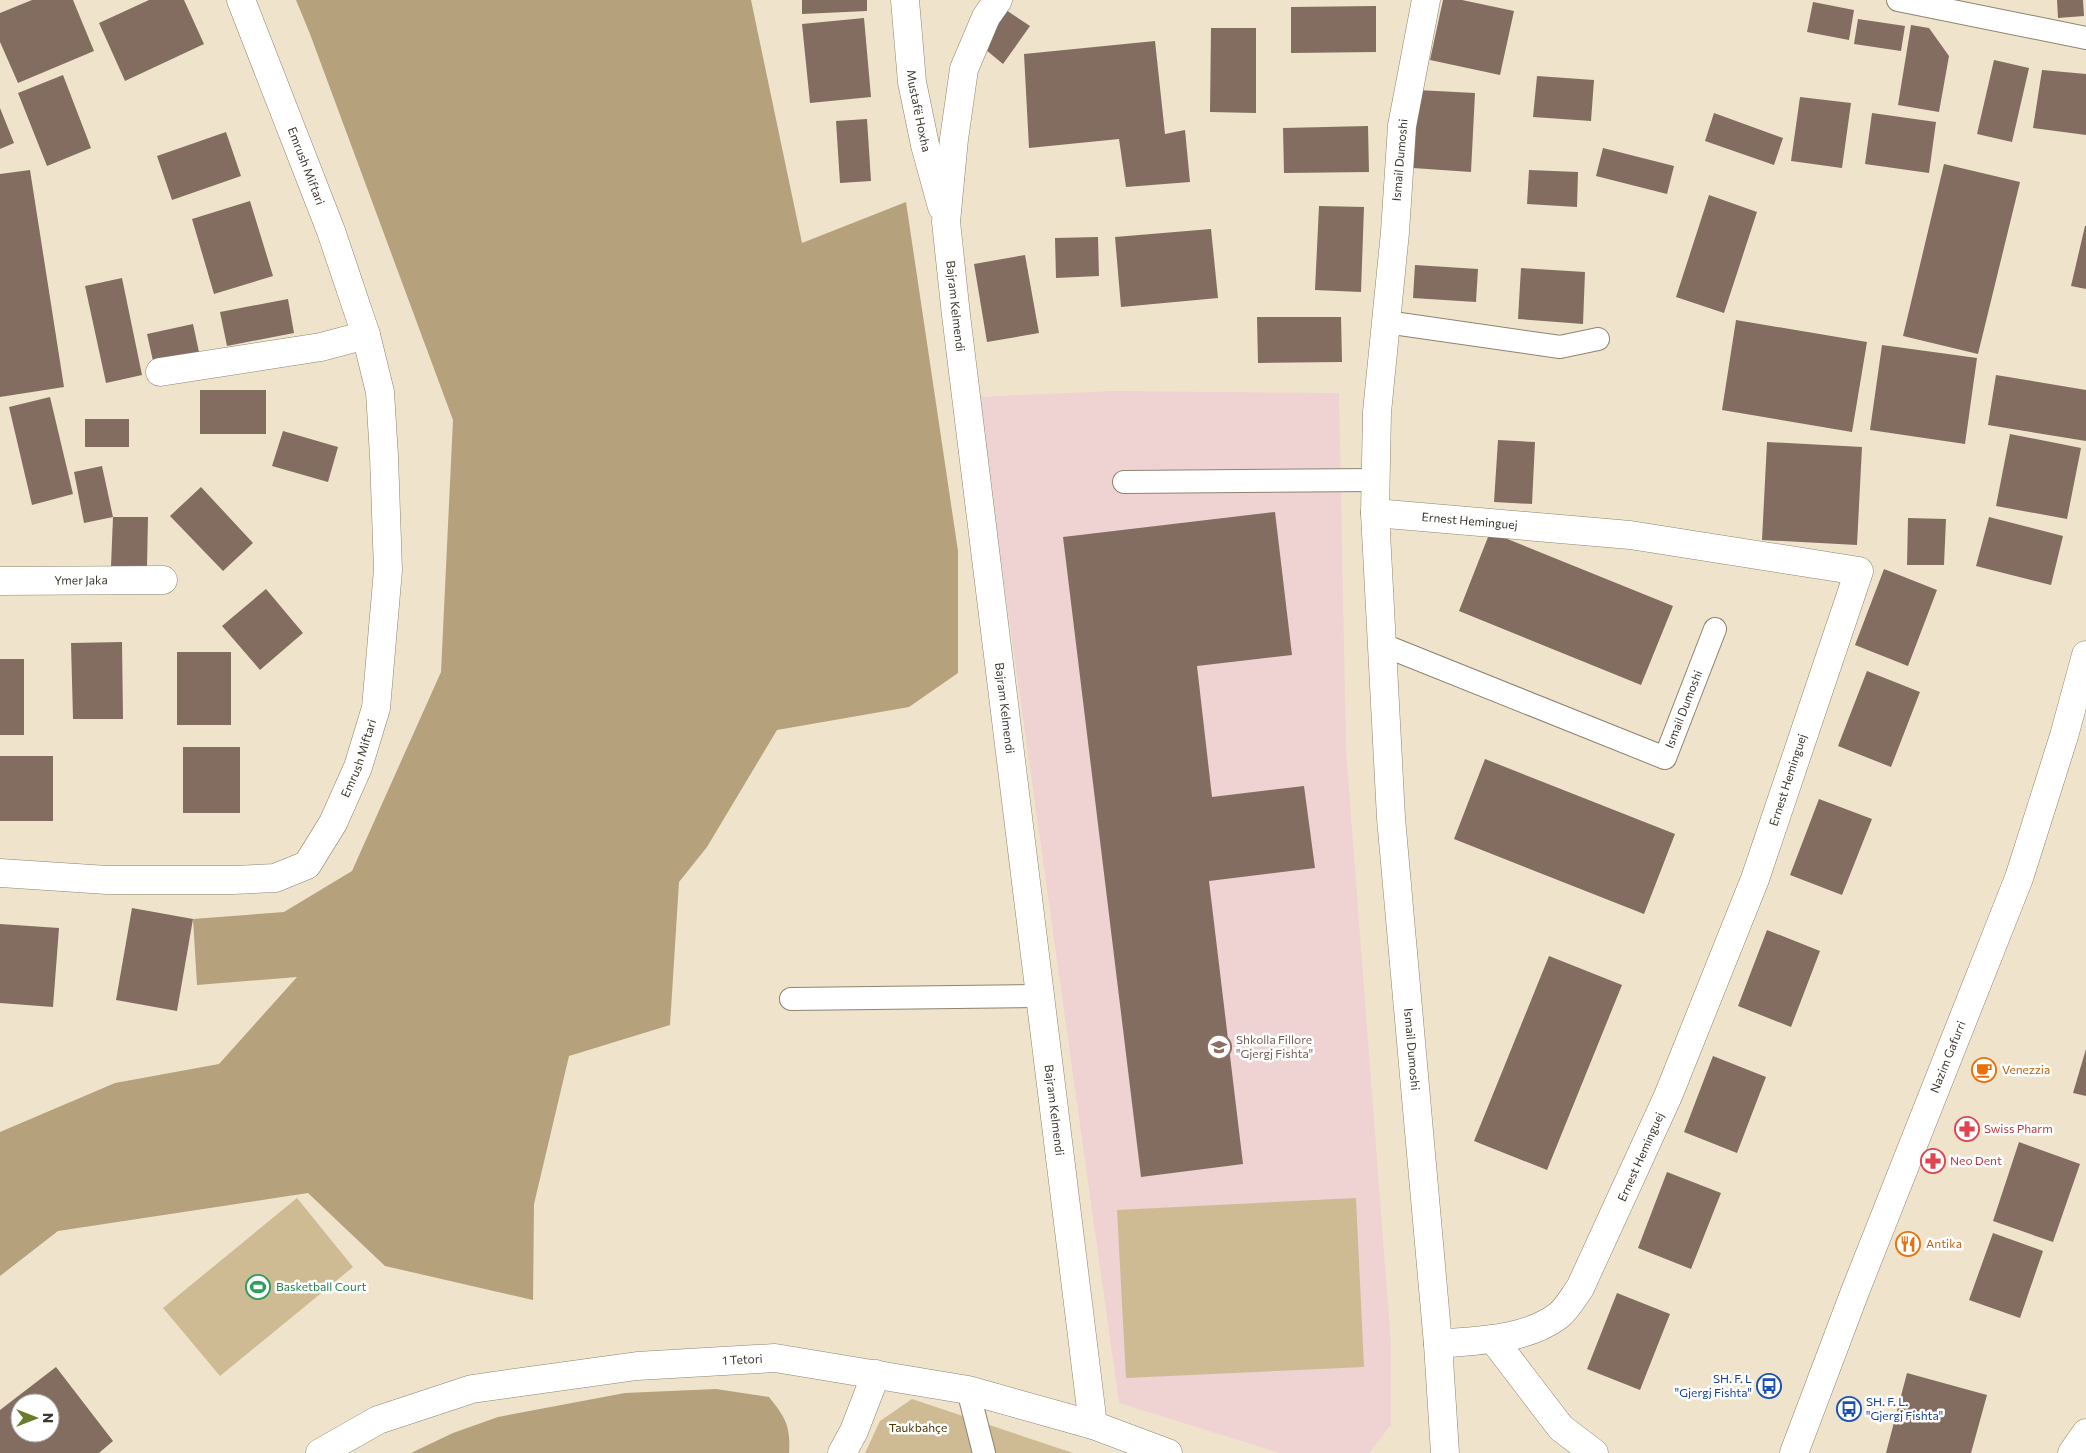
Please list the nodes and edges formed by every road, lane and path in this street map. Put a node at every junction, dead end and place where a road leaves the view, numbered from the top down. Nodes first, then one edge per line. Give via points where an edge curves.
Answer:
1 (241, 0) edge
2 (905, 0) edge
3 (998, 0) edge
4 (1426, 0) edge
5 (1898, 0) edge
6 (2086, 38) edge
7 (946, 222) junction
8 (1386, 322) junction
9 (366, 335) junction
10 (1598, 340) dead end
11 (160, 372) dead end
12 (1376, 480) junction
13 (1124, 482) dead end
14 (1375, 513) junction
15 (163, 580) dead end
16 (0, 581) edge
17 (1715, 629) dead end
18 (1383, 645) junction
19 (2086, 655) edge
20 (0, 873) edge
21 (1039, 996) junction
22 (791, 999) dead end
23 (1494, 1339) junction
24 (1438, 1344) junction
25 (876, 1374) junction
26 (968, 1390) junction
27 (1093, 1425) junction
28 (2086, 1433) edge
29 (320, 1453) edge
30 (842, 1453) edge
31 (984, 1453) edge
32 (1168, 1453) edge
33 (1445, 1453) edge
34 (1594, 1453) edge
35 (1794, 1453) edge
36 (2072, 1453) edge

1 - 9 street, Emrush Miftari via 331,231
2 - 7 street, Mustafë Hoxha via 912,82 924,145
3 - 7 street, Bajram Kelmendi via 986,17 964,69
4 - 8 street, Ismail Dumoshi via 1402,126
5 - 6 lane
7 - 21 street, Bajram Kelmendi
8 - 10 lane via 1560,347
8 - 12 street, Ismail Dumoshi via 1377,412
9 - 11 street via 321,347
9 - 20 street, Emrush Miftari via 380,392 388,570 376,708 358,767 333,823 307,865 275,878 233,880 107,880
12 - 13 lane
12 - 14 street, Ismail Dumoshi
14 - 18 street, Ismail Dumoshi
14 - 23 street, Ernest Heminguej via 1630,535 1860,571 1755,879 1668,1096 1605,1237 1580,1288 1560,1315 1523,1333
15 - 16 street, Ymer Jaka
17 - 18 lane, Ismail Dumoshi via 1665,758
18 - 24 street, Ismail Dumoshi via 1391,818
19 - 35 street, Nazim Gafurri via 2019,878
21 - 22 lane
21 - 27 street, Bajram Kelmendi
23 - 24 street, Ernest Heminguej
23 - 34 street via 1561,1428
24 - 33 street, Ismail Dumoshi
25 - 26 street, 1 Tetori
25 - 29 street, 1 Tetori via 776,1358 637,1366 472,1389 378,1420
25 - 30 street
26 - 27 street, 1 Tetori
26 - 31 lane
27 - 32 street, 1 Tetori
28 - 36 street

